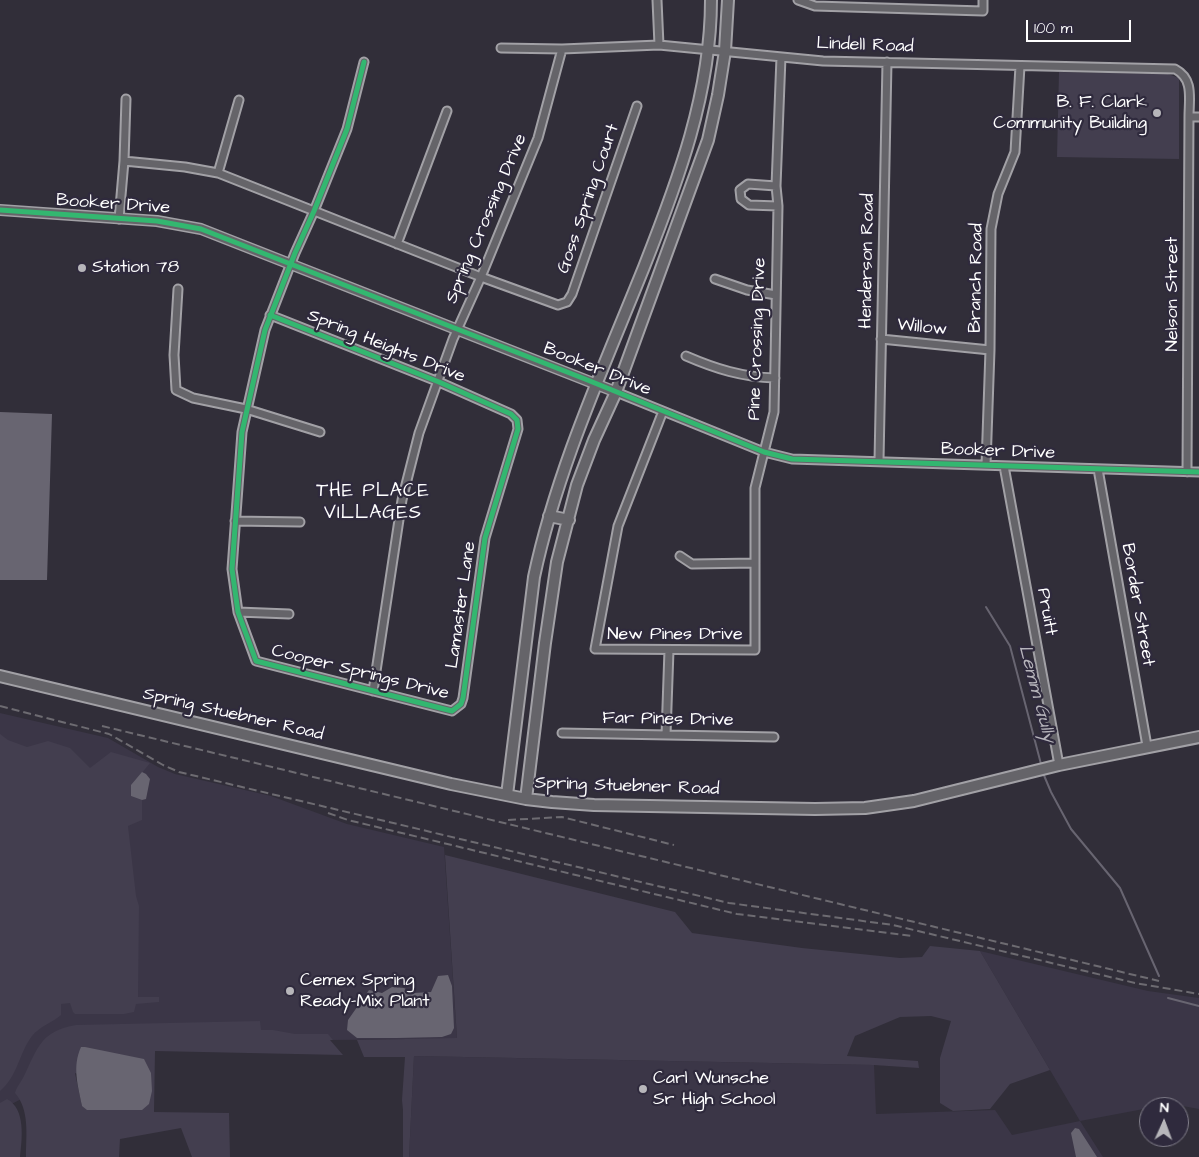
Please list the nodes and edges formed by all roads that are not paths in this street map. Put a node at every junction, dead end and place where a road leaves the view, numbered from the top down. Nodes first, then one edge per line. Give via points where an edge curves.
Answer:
1 (657, 0) edge
2 (711, 0) edge
3 (728, 0) edge
4 (798, 0) edge
5 (983, 0) edge
6 (659, 45) junction
7 (501, 48) dead end
8 (707, 48) junction
9 (562, 50) junction
10 (725, 51) junction
11 (781, 57) junction
12 (364, 62) dead end
13 (887, 62) junction
14 (1020, 66) junction
15 (126, 99) dead end
16 (238, 100) dead end
17 (637, 106) dead end
18 (447, 111) dead end
19 (1189, 117) junction
20 (1199, 117) edge
21 (124, 161) junction
22 (218, 174) junction
23 (776, 186) junction
24 (778, 206) junction
25 (0, 210) edge
26 (314, 212) junction
27 (119, 219) junction
28 (662, 220) junction
29 (676, 226) junction
30 (397, 244) junction
31 (290, 264) junction
32 (482, 277) junction
33 (715, 279) dead end
34 (178, 289) dead end
35 (776, 295) junction
36 (270, 315) junction
37 (457, 330) junction
38 (881, 338) junction
39 (990, 350) junction
40 (686, 356) dead end
41 (775, 378) junction
42 (439, 382) junction
43 (597, 384) junction
44 (616, 392) junction
45 (246, 409) junction
46 (663, 411) junction
47 (517, 420) joint
48 (320, 432) dead end
49 (764, 452) junction
50 (879, 461) junction
51 (986, 465) junction
52 (1004, 466) junction
53 (1098, 469) junction
54 (1187, 472) junction
55 (1199, 472) edge
56 (549, 516) junction
57 (569, 520) junction
58 (235, 521) junction
59 (300, 522) dead end
60 (680, 556) dead end
61 (755, 563) junction
62 (238, 612) junction
63 (289, 614) dead end
64 (527, 646) junction
65 (544, 648) junction
66 (669, 650) junction
67 (755, 650) joint
68 (0, 676) edge
69 (373, 691) junction
70 (457, 708) joint
71 (562, 733) dead end
72 (666, 735) junction
73 (774, 737) dead end
74 (1199, 737) edge
75 (1147, 746) junction
76 (1059, 765) junction
77 (507, 795) junction
78 (526, 800) junction

1 - 6 street
2 - 8 main road
3 - 10 main road
4 - 5 street via 815,6 983,11
6 - 8 street, Lindell Road
6 - 9 street, Lindell Road
7 - 9 street, Lindell Road
8 - 10 street, Lindell Road
8 - 28 main road via 691,136
9 - 32 street, Spring Crossing Drive via 538,138
10 - 11 street, Lindell Road
10 - 29 main road via 708,140
11 - 13 street, Lindell Road
11 - 23 street, Pine Crossing Drive
12 - 26 street via 347,130
13 - 14 street, Lindell Road
13 - 38 street, Henderson Road
14 - 19 street, Lindell Road via 1175,69 1184,74 1188,82
14 - 39 street, Branch Road via 1015,152 998,194 991,229
15 - 21 street
16 - 22 street
17 - 32 street, Goss Spring Court via 567,302 558,305
18 - 30 street
19 - 20 street
19 - 54 street, Nelson Street
21 - 22 street
21 - 27 street
22 - 26 street
23 - 24 street, Pine Crossing Drive
23 - 24 street via 748,184 740,190 741,199 749,204
24 - 35 street, Pine Crossing Drive
25 - 27 street, Booker Drive
26 - 30 street
26 - 31 street
27 - 31 street, Booker Drive via 173,223 201,229
28 - 29 main road
28 - 43 main road
29 - 44 main road
30 - 32 street
31 - 36 street
31 - 37 street, Booker Drive
32 - 37 street, Spring Crossing Drive
33 - 35 street via 747,290
34 - 45 street via 174,355 176,390 193,398
35 - 41 street, Pine Crossing Drive
36 - 42 street, Spring Heights Drive
36 - 45 street
37 - 42 street, Spring Crossing Drive
37 - 43 street, Booker Drive
38 - 39 street, Willow
38 - 50 street, Henderson Road
39 - 51 street, Branch Road
40 - 41 street via 719,370 753,378
41 - 49 street, Pine Crossing Drive via 774,412
42 - 47 street, Spring Heights Drive via 512,414
42 - 69 street, Spring Crossing Drive via 419,433 402,500
43 - 44 street, Booker Drive
43 - 56 main road
44 - 46 street, Booker Drive
44 - 57 main road via 577,486
45 - 48 street
45 - 58 street
46 - 49 street, Booker Drive
46 - 66 street, New Pines Drive via 618,526 595,649
47 - 70 street, Lamaster Lane via 518,429 484,538 463,698
49 - 50 street, Booker Drive via 792,459
49 - 61 street, Pine Crossing Drive via 755,488
50 - 51 street, Booker Drive
51 - 52 street, Booker Drive
52 - 53 street, Booker Drive
52 - 76 street, Pruitt
53 - 54 street, Booker Drive
53 - 75 street, Border Street
54 - 55 street, Booker Drive
56 - 57 main road
56 - 64 main road via 534,577
57 - 65 main road via 557,562
58 - 59 street
58 - 62 street via 232,570
60 - 61 street via 692,564
61 - 67 street, Pine Crossing Drive
62 - 63 street
62 - 69 street, Cooper Springs Drive via 256,661
64 - 65 main road
64 - 77 main road
65 - 78 main road
66 - 67 street, New Pines Drive
66 - 72 street
68 - 77 main road, Spring Stuebner Road
69 - 70 street, Cooper Springs Drive via 452,711
71 - 72 street, Far Pines Drive
72 - 73 street, Far Pines Drive
74 - 75 main road, Spring Stuebner Road
75 - 76 main road, Spring Stuebner Road
76 - 78 main road, Spring Stuebner Road via 914,801 865,808 594,805
77 - 78 main road, Spring Stuebner Road

